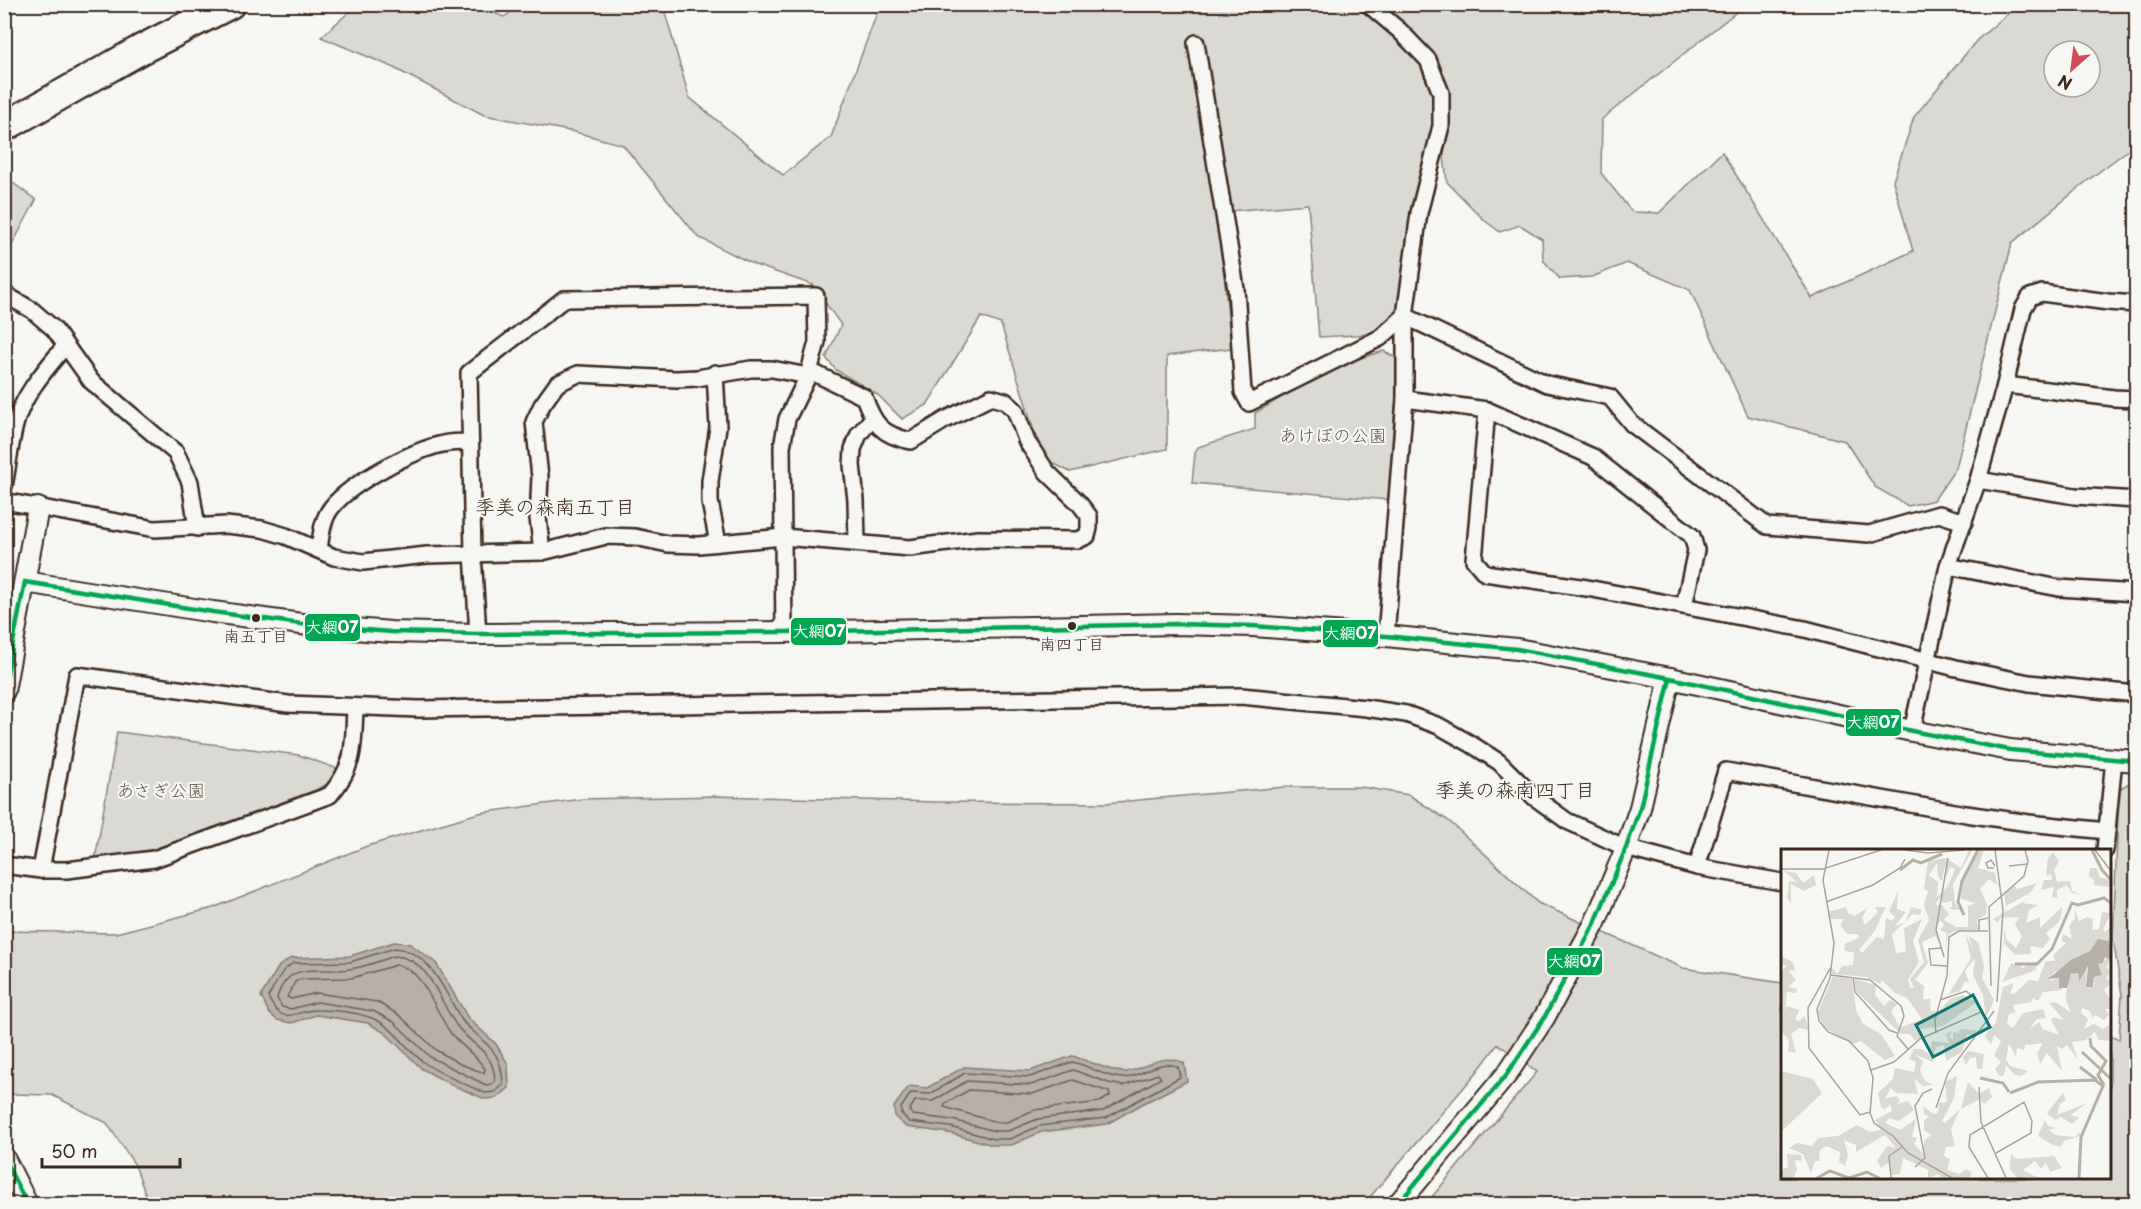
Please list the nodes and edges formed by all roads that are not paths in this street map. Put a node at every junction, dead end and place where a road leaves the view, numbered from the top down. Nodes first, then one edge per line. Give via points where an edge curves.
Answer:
1 (230, 4) edge
2 (1368, 4) edge
3 (1196, 43) dead end
4 (4, 127) edge
5 (4, 294) edge
6 (2136, 304) edge
7 (1405, 316) junction
8 (65, 346) junction
9 (715, 373) junction
10 (809, 373) junction
11 (2005, 385) junction
12 (1404, 399) junction
13 (2136, 399) edge
14 (1486, 410) junction
15 (872, 419) junction
16 (470, 442) junction
17 (1978, 480) junction
18 (4, 486) edge
19 (2136, 500) edge
20 (4, 501) edge
21 (38, 508) junction
22 (1964, 522) junction
23 (197, 528) junction
24 (783, 537) junction
25 (857, 542) junction
26 (718, 543) junction
27 (319, 550) junction
28 (542, 552) junction
29 (473, 554) junction
30 (1948, 566) junction
31 (25, 582) junction
32 (2136, 593) edge
33 (1684, 606) junction
34 (784, 632) junction
35 (478, 634) junction
36 (1386, 636) junction
37 (1926, 659) junction
38 (1670, 678) junction
39 (4, 691) edge
40 (2136, 694) edge
41 (355, 708) junction
42 (1912, 731) junction
43 (2114, 759) junction
44 (2136, 761) edge
45 (2107, 831) junction
46 (1626, 848) junction
47 (2105, 849) edge
48 (4, 865) edge
49 (1697, 867) junction
50 (41, 870) junction
51 (1781, 882) edge
52 (4, 1158) edge
53 (27, 1204) edge
54 (1398, 1204) edge

1 - 4 highway
2 - 7 street via 1428,60 1441,93 1441,126 1419,213
3 - 7 street via 1236,289 1243,392 1249,403 1380,338
5 - 8 street via 32,310 54,329
6 - 11 street via 2042,293 2030,297 2023,309
7 - 12 street
7 - 22 street via 1548,384 1611,397 1632,424 1767,526 1869,534 1939,514
8 - 18 street via 39,379 15,423
8 - 23 street via 91,381 176,453 190,482
9 - 10 street via 751,369
9 - 26 street via 718,427 710,502
9 - 28 street via 676,379 578,374 557,384 534,422
10 - 15 street via 864,397
10 - 16 street via 817,342 816,296 564,299 469,373
10 - 24 street via 787,419 782,447
11 - 13 street
11 - 17 street
12 - 14 street
12 - 36 street
14 - 33 street via 1593,458 1692,536 1696,550
14 - 33 street via 1474,560 1485,573
15 - 25 street via 853,448
15 - 25 street via 892,437 910,441 991,398 1005,401 1015,410 1027,442 1047,472 1089,516 1089,528 1087,536 1078,540 978,539 910,548
16 - 27 street via 444,443 419,451 349,490 331,508 322,528
16 - 29 street
17 - 19 street via 2075,496
17 - 22 street
20 - 21 street
21 - 23 street via 155,529
21 - 31 street
22 - 30 street
23 - 27 street via 226,525 262,530
24 - 25 street
24 - 26 street
24 - 34 street
26 - 28 street via 699,546 606,536
27 - 29 street via 363,562
28 - 29 street
29 - 35 street
30 - 32 street via 2059,588
30 - 37 street
31 - 35 street via 316,626
31 - 39 street
33 - 37 street via 1805,629
34 - 35 street
34 - 36 street via 1176,624
36 - 38 street via 1517,649
37 - 40 street via 2029,683
37 - 42 street
38 - 42 street
38 - 46 street via 1640,808
41 - 46 street via 1241,696 1366,708 1406,714 1439,726 1499,762 1534,797 1566,821
41 - 50 street via 352,760 330,795 154,859
41 - 50 street via 288,704 77,675
42 - 43 street via 2010,750
43 - 44 street
43 - 45 street
45 - 47 street
45 - 49 street via 1966,814 1726,771
46 - 49 street
46 - 54 street via 1595,923 1532,1036 1507,1074
48 - 50 street
49 - 51 street
52 - 53 street

